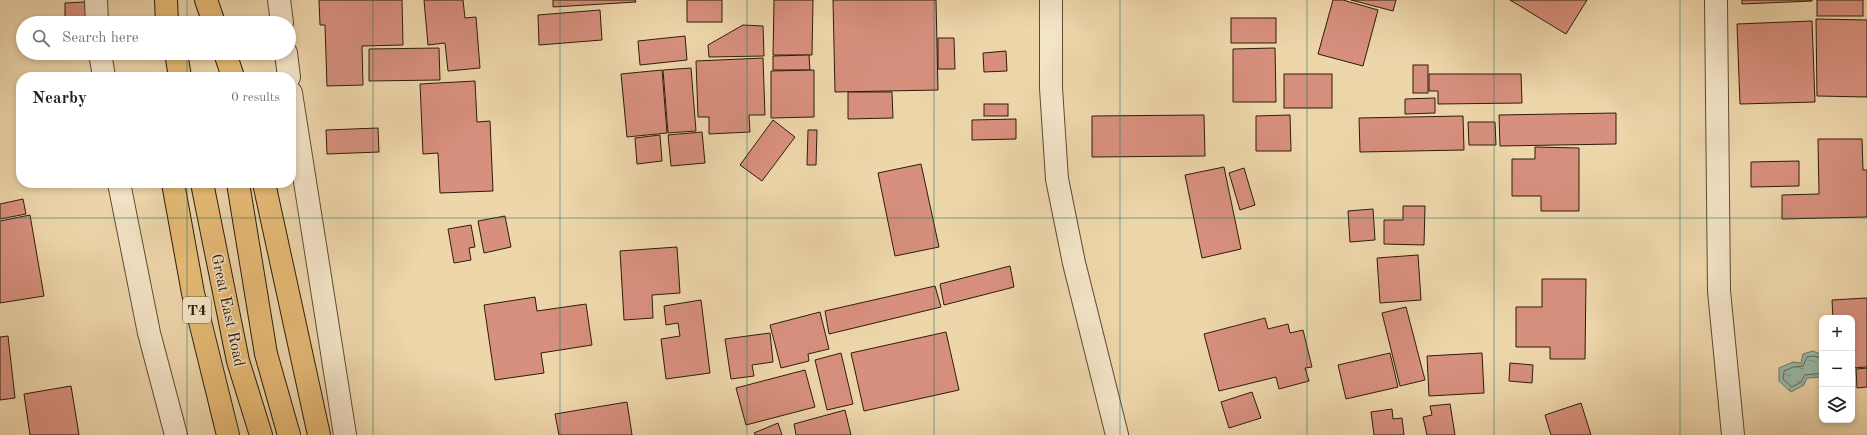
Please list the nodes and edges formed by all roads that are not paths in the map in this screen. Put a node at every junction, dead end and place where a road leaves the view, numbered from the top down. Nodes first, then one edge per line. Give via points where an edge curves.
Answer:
1 (96, 0) edge
2 (279, 0) edge
3 (1051, 0) edge
4 (1716, 0) edge
5 (97, 16) edge
6 (281, 16) edge
7 (101, 60) edge
8 (167, 60) edge
9 (177, 60) edge
10 (217, 60) edge
11 (227, 60) edge
12 (287, 60) edge
13 (103, 72) edge
14 (167, 72) edge
15 (179, 72) edge
16 (219, 72) edge
17 (231, 72) edge
18 (288, 72) edge
19 (296, 127) edge
20 (121, 188) edge
21 (174, 188) edge
22 (203, 188) edge
23 (239, 188) edge
24 (265, 188) edge
25 (176, 435) edge
26 (228, 435) edge
27 (261, 435) edge
28 (289, 435) edge
29 (319, 435) edge
30 (345, 435) edge
31 (1117, 435) edge
32 (1733, 435) edge

1 - 5 street
2 - 6 street
3 - 31 street via 1051,88 1057,179 1074,263
4 - 32 street via 1719,291
7 - 13 street
8 - 14 main road
9 - 15 main road
10 - 16 main road
11 - 17 main road
12 - 18 street
19 - 30 street
20 - 25 street via 149,333
21 - 26 main road, Great East Road / T4 via 193,292
22 - 27 main road, Great East Road / T4 via 238,361
23 - 28 main road, Great East Road via 266,354
24 - 29 main road

